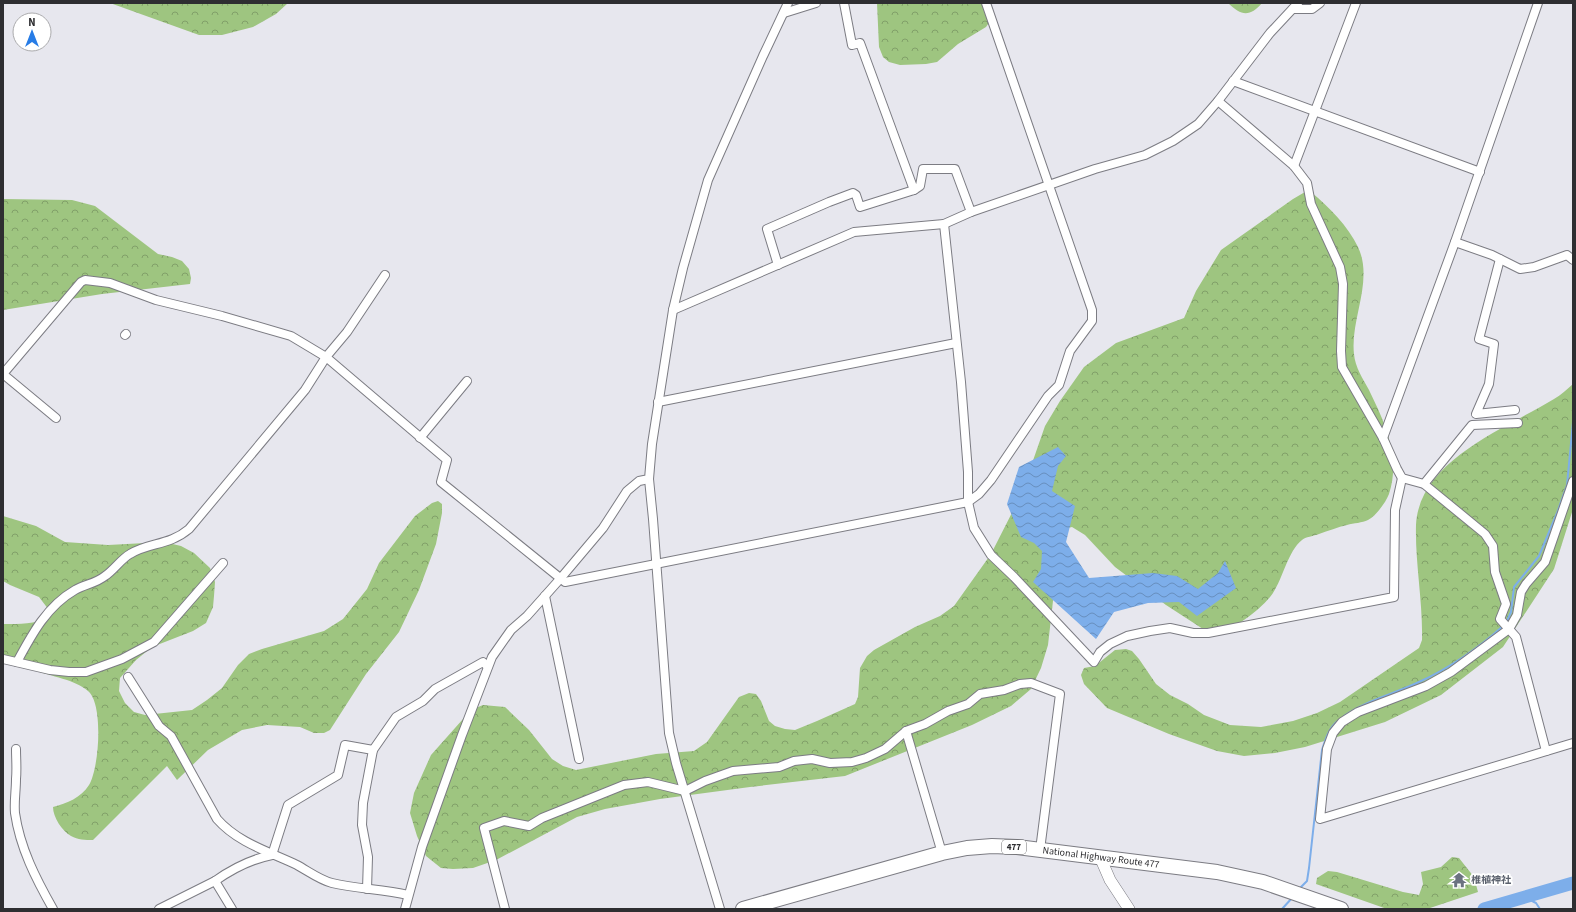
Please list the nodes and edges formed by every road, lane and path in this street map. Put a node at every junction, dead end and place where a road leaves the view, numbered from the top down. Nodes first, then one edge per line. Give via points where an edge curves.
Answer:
1 (788, 3) edge
2 (816, 3) edge
3 (844, 3) edge
4 (986, 3) edge
5 (1320, 3) edge
6 (1356, 3) edge
7 (1538, 3) edge
8 (1295, 6) edge
9 (784, 12) junction
10 (1233, 81) junction
11 (1218, 101) junction
12 (1315, 111) junction
13 (1294, 166) junction
14 (1480, 172) junction
15 (1049, 185) junction
16 (914, 190) junction
17 (972, 212) junction
18 (944, 224) junction
19 (1455, 242) junction
20 (1500, 259) junction
21 (1573, 260) edge
22 (778, 265) junction
23 (385, 275) dead end
24 (673, 310) junction
25 (956, 343) junction
26 (326, 357) junction
27 (3, 374) edge
28 (467, 382) dead end
29 (658, 402) junction
30 (1515, 410) dead end
31 (56, 418) dead end
32 (1518, 423) dead end
33 (420, 438) junction
34 (1383, 438) junction
35 (1402, 478) junction
36 (649, 479) junction
37 (1573, 481) edge
38 (1424, 484) junction
39 (968, 502) junction
40 (223, 563) dead end
41 (657, 564) junction
42 (560, 579) junction
43 (545, 596) junction
44 (1507, 626) junction
45 (3, 659) edge
46 (17, 662) junction
47 (487, 666) junction
48 (128, 677) dead end
49 (906, 731) junction
50 (1573, 743) edge
51 (16, 749) dead end
52 (373, 750) junction
53 (1546, 751) junction
54 (579, 759) dead end
55 (685, 791) junction
56 (1040, 850) junction
57 (942, 853) junction
58 (272, 855) junction
59 (1100, 857) junction
60 (215, 881) junction
61 (367, 888) junction
62 (408, 895) junction
63 (53, 909) edge
64 (158, 909) edge
65 (232, 909) edge
66 (405, 909) edge
67 (506, 909) edge
68 (720, 909) edge
69 (743, 909) edge
70 (1129, 909) edge
71 (1342, 909) edge

1 - 9 street
2 - 9 street
3 - 16 street via 852,45 860,43
4 - 15 street
5 - 8 street via 1312,9
6 - 12 street
7 - 14 street
8 - 10 street via 1270,33
9 - 24 street via 708,180
10 - 11 street
10 - 12 street
11 - 13 street
11 - 15 street via 1198,124 1173,141 1144,154
12 - 13 street
12 - 14 street
13 - 34 street via 1306,183 1311,204 1340,267 1343,284 1342,366
14 - 19 street
15 - 17 street
15 - 39 street via 1092,310 1092,321 1070,351 1059,385 1048,396 991,480
16 - 17 street via 920,186 923,169 956,169
16 - 22 street via 860,207 856,194 853,193 767,229
17 - 18 street
18 - 22 street via 854,232
18 - 25 street
19 - 20 street
19 - 34 street
20 - 21 street via 1520,269 1534,267 1567,255
20 - 30 street via 1479,339 1494,344 1489,384 1476,414
22 - 24 street
23 - 26 street via 347,332
24 - 29 street
25 - 29 street
25 - 39 street via 968,472
26 - 27 street via 291,336 156,300 110,283 85,280
26 - 33 street
26 - 46 street via 305,390 188,529 170,541 130,553 105,577 63,597 49,610
27 - 31 street
28 - 33 street
29 - 36 street
32 - 38 street via 1472,425
33 - 42 street via 447,460 442,482
34 - 35 street
35 - 38 street
35 - 39 street via 1395,510 1394,597 1208,633 1170,628 1150,630 1110,644 1100,652 1094,662 991,555 974,528
36 - 41 street
36 - 42 street via 639,481 627,491 603,528
37 - 44 street via 1545,562 1521,592 1517,615
38 - 44 street via 1485,534 1493,546 1496,572 1506,604 1500,619
39 - 41 street
40 - 46 street via 154,642 122,659 86,672 50,670
41 - 42 street via 565,582
41 - 55 street via 669,733
42 - 43 street
43 - 47 street via 511,630
43 - 54 street
44 - 53 street via 1516,637
44 - 53 street via 1451,672 1426,686 1358,712 1342,722 1333,733 1327,749 1320,819
45 - 46 street
47 - 52 street via 483,662 435,689 423,701 396,717
47 - 62 street via 422,848
48 - 58 street via 159,726 171,736 217,819 240,838
49 - 55 street via 885,749 852,762 794,760 779,767 734,771
49 - 56 street via 968,704 980,694 1020,684 1031,683 1060,694
49 - 57 street
50 - 53 street
51 - 63 street via 14,798 21,840 36,880
52 - 58 street via 345,744 338,776 288,806
52 - 61 street via 363,803 362,825 368,857
55 - 67 street via 648,782 624,785 528,826 504,821 484,828
55 - 68 street
56 - 57 highway, National Highway Route 477 / 477 via 992,846
56 - 59 highway, National Highway Route 477 / 477
57 - 69 highway, National Highway Route 477 / 477
58 - 60 street via 258,858
58 - 61 street via 331,883
59 - 70 street via 1110,880
59 - 71 highway, National Highway Route 477 / 477 via 1217,872 1263,882
60 - 64 street
60 - 65 street
61 - 62 street
62 - 66 street

